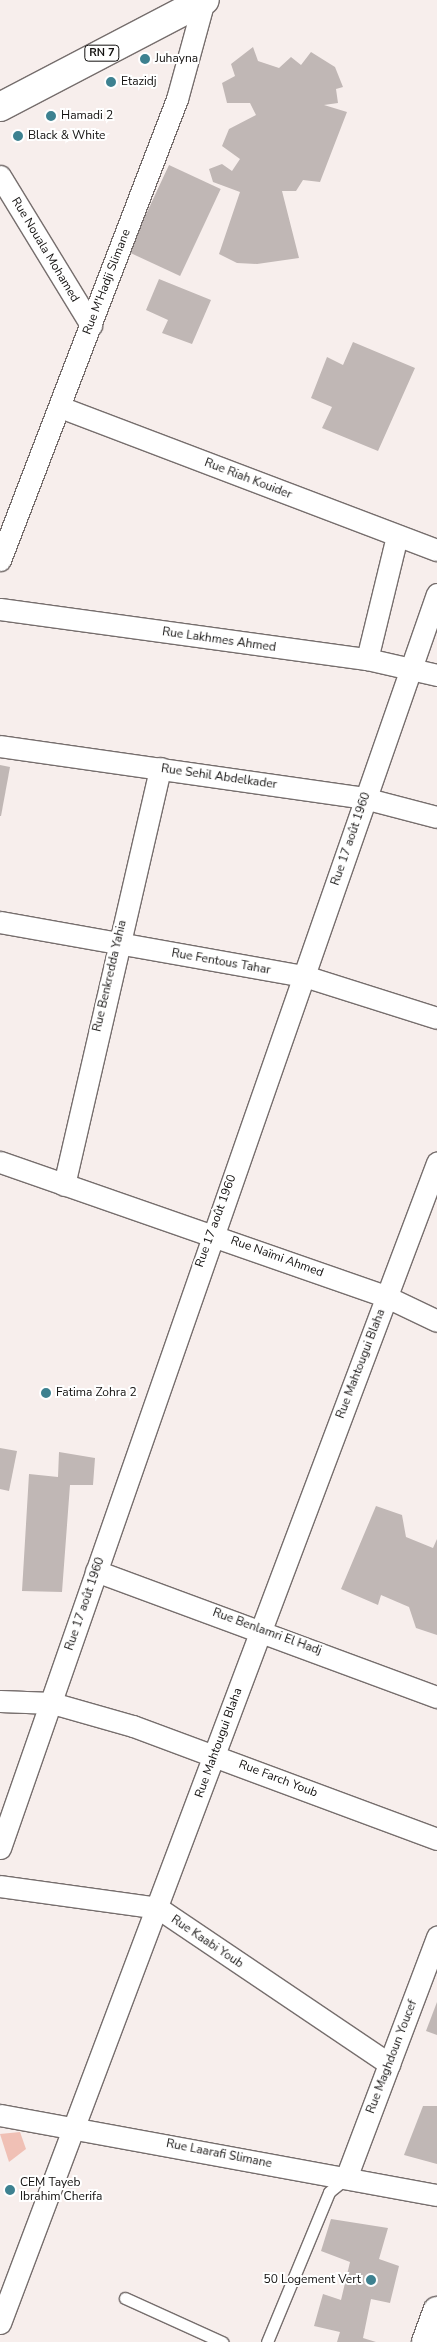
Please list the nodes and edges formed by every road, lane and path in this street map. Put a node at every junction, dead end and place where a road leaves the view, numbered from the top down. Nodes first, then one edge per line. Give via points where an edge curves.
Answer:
1 (204, 0) edge
2 (0, 108) edge
3 (0, 176) edge
4 (91, 325) junction
5 (60, 407) junction
6 (8, 518) edge
7 (398, 536) junction
8 (437, 550) edge
9 (0, 560) edge
10 (437, 594) edge
11 (0, 609) edge
12 (367, 659) junction
13 (410, 666) junction
14 (437, 675) edge
15 (0, 746) edge
16 (160, 768) junction
17 (364, 798) junction
18 (437, 817) edge
19 (0, 922) edge
20 (117, 944) junction
21 (304, 976) junction
22 (437, 1018) edge
23 (0, 1162) edge
24 (437, 1163) edge
25 (64, 1185) junction
26 (211, 1233) junction
27 (387, 1297) junction
28 (437, 1320) edge
29 (96, 1571) junction
30 (261, 1629) junction
31 (437, 1697) edge
32 (0, 1701) edge
33 (52, 1704) junction
34 (214, 1756) junction
35 (437, 1839) edge
36 (0, 1848) edge
37 (0, 1886) edge
38 (158, 1908) junction
39 (437, 1937) edge
40 (389, 2064) junction
41 (0, 2115) edge
42 (74, 2126) junction
43 (346, 2178) junction
44 (437, 2195) edge
45 (126, 2298) dead end
46 (437, 2311) edge
47 (0, 2323) edge
48 (222, 2342) edge
49 (267, 2342) edge
50 (426, 2342) edge

1 - 2 main road, RN 7
1 - 4 street, Rue M'Hadji Slimane via 177,99
3 - 4 street, Rue Nouala Mohamed
4 - 5 street, Rue M'Hadji Slimane
5 - 6 street, Rue M'Hadji Slimane
5 - 7 street, Rue Riah Kouider
6 - 9 street, Rue M'Hadji Slimane
7 - 8 street, Rue Riah Kouider
7 - 12 street
10 - 13 street, Rue 17 août 1960
11 - 12 street, Rue Lakhmes Ahmed
12 - 13 street, Rue Lakhmes Ahmed
13 - 14 street, Rue Lakhmes Ahmed
13 - 17 street, Rue 17 août 1960
15 - 16 street, Rue Sehil Abdelkader
16 - 17 street, Rue Sehil Abdelkader
16 - 20 street, Rue Benkredda Yahia
17 - 18 street, Rue Sehil Abdelkader
17 - 21 street, Rue 17 août 1960
19 - 20 street, Rue Fentous Tahar
20 - 21 street, Rue Fentous Tahar
20 - 25 street, Rue Benkredda Yahia
21 - 22 street, Rue Fentous Tahar
21 - 26 street, Rue 17 août 1960
23 - 25 street, Rue Naïmi Ahmed
24 - 27 street, Rue Mahtougui Blaha
25 - 26 street, Rue Naïmi Ahmed
26 - 27 street, Rue Naïmi Ahmed
26 - 29 street, Rue 17 août 1960
27 - 28 street, Rue Naïmi Ahmed
27 - 30 street, Rue Mahtougui Blaha
29 - 30 street, Rue Benlamri El Hadj
29 - 33 street, Rue 17 août 1960
30 - 31 street, Rue Benlamri El Hadj
30 - 34 street, Rue Mahtougui Blaha
32 - 33 street, Rue Farch Youb
33 - 34 street, Rue Farch Youb
33 - 36 street, Rue 17 août 1960
34 - 35 street, Rue Farch Youb
34 - 38 street, Rue Mahtougui Blaha
37 - 38 street, Rue Kaabi Youb
38 - 40 street, Rue Kaabi Youb
38 - 42 street, Rue Mahtougui Blaha
39 - 40 street, Rue Maghdoun Youcef
40 - 43 street, Rue Maghdoun Youcef
41 - 42 street, Rue Laarafi Slimane
42 - 43 street, Rue Laarafi Slimane
42 - 47 street, Rue Mahtougui Blaha
43 - 44 street, Rue Laarafi Slimane
43 - 49 lane via 329,2192
45 - 48 lane
46 - 50 main road

